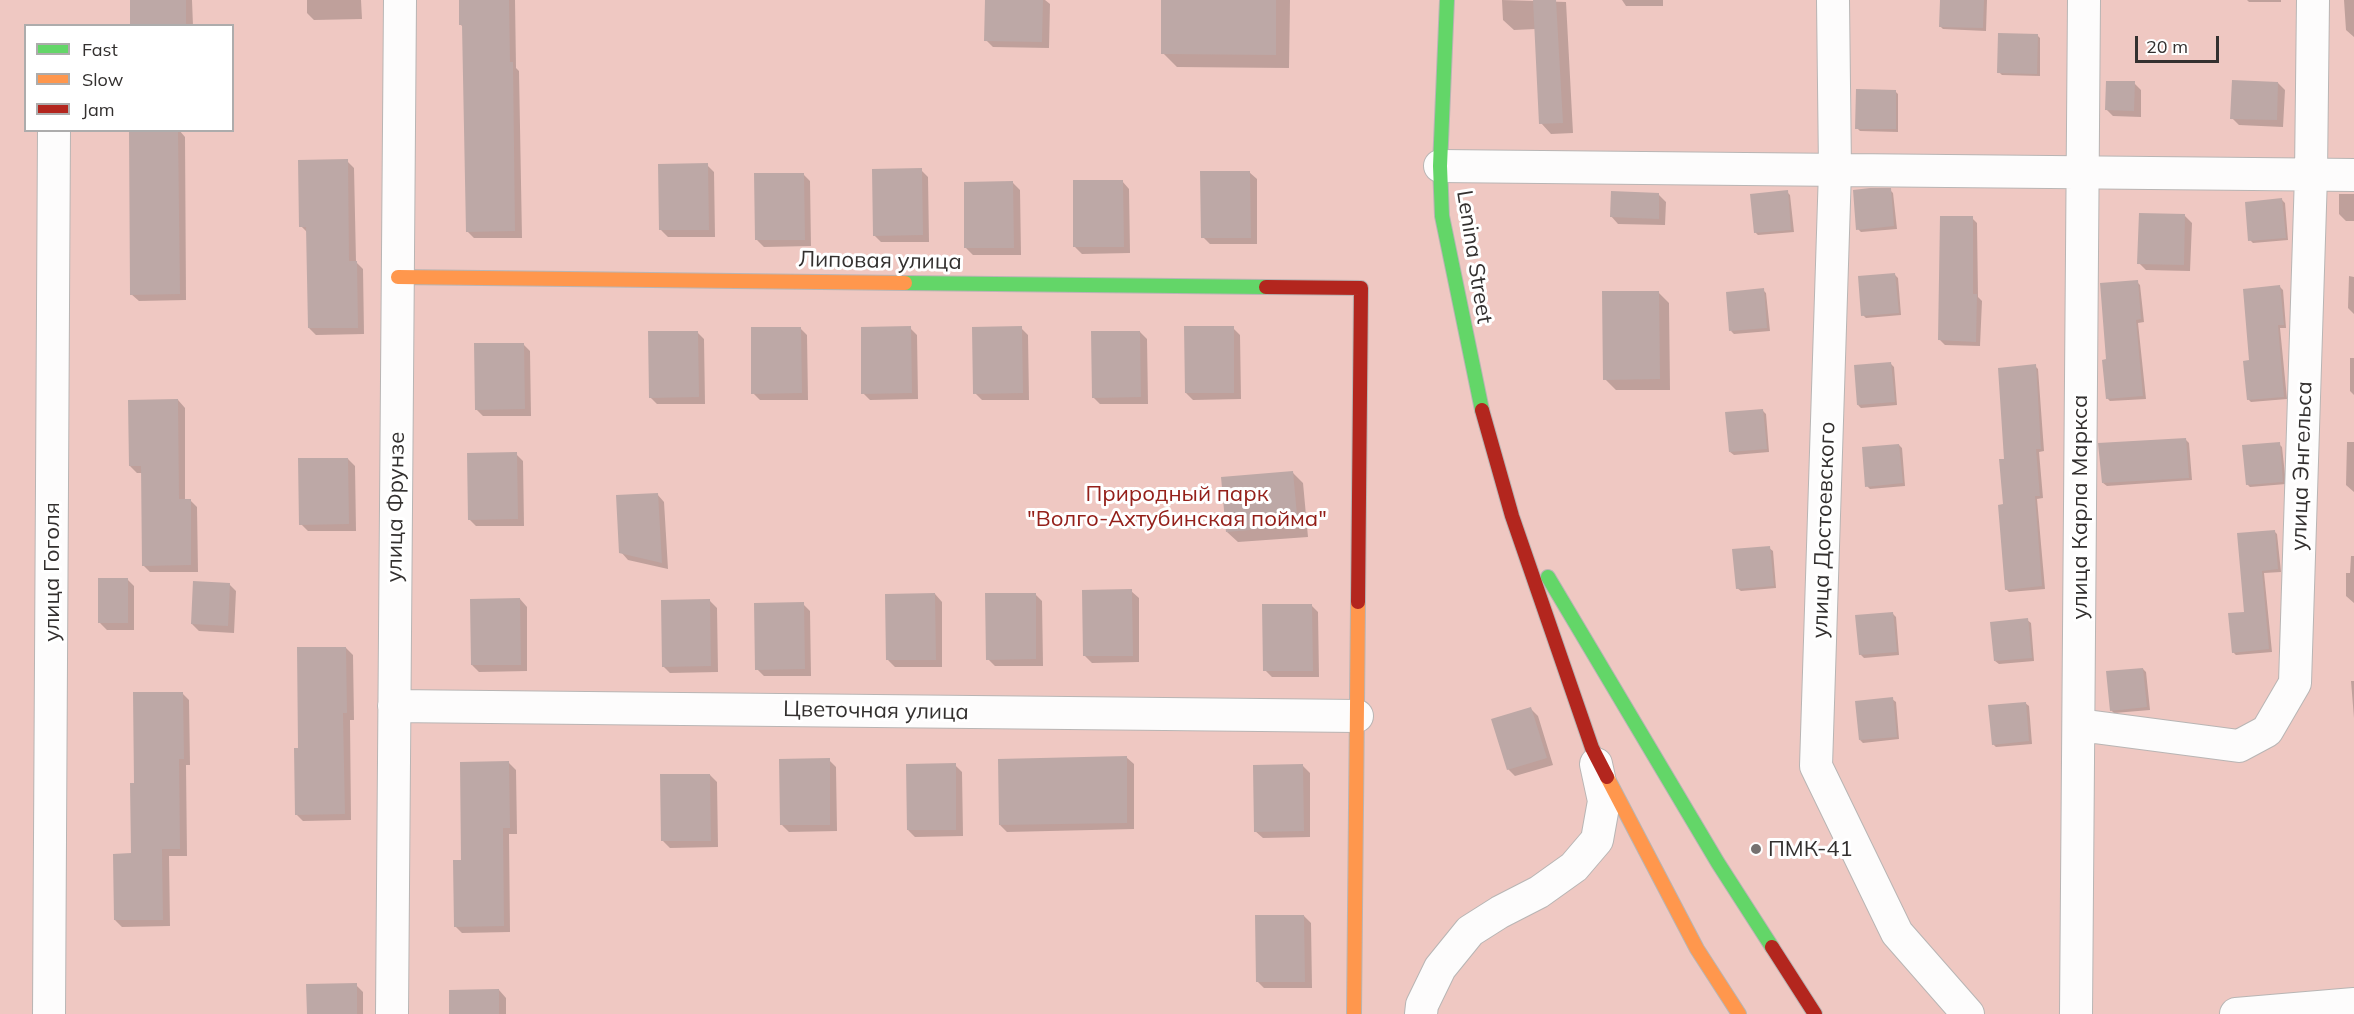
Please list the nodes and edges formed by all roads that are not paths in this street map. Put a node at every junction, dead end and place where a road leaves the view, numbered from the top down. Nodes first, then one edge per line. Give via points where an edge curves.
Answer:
1 (400, 0) edge
2 (1447, 0) edge
3 (1833, 0) edge
4 (2084, 0) edge
5 (2313, 0) edge
6 (54, 132) edge
7 (1440, 166) junction
8 (1835, 170) junction
9 (2083, 172) junction
10 (2311, 175) junction
11 (2354, 175) edge
12 (398, 277) junction
13 (1512, 516) junction
14 (394, 706) junction
15 (1357, 716) junction
16 (2079, 725) junction
17 (1592, 748) junction
18 (2354, 1004) edge
19 (49, 1014) edge
20 (392, 1014) edge
21 (1354, 1014) edge
22 (1420, 1014) edge
23 (1739, 1014) edge
24 (1815, 1014) edge
25 (1968, 1014) edge
26 (2076, 1014) edge
27 (2236, 1014) edge

1 - 12 street, улица Фрунзе
2 - 7 street, Lenina Street
3 - 8 street, улица Достоевского
4 - 9 street, улица Карла Маркса
5 - 10 street, улица Энгельса
6 - 19 street, улица Гоголя
7 - 8 street
7 - 13 street, Lenina Street via 1442,216 1476,388
8 - 9 street
8 - 25 street, улица Достоевского via 1816,766 1897,933
9 - 10 street
9 - 16 street, улица Карла Маркса
10 - 11 street
10 - 16 street, улица Энгельса via 2295,683 2268,731 2239,747
12 - 14 street, улица Фрунзе
12 - 15 street, Липовая улица via 1361,288
13 - 17 street
13 - 24 street via 1718,863
14 - 15 street, Цветочная улица
14 - 20 street, улица Фрунзе
15 - 21 street
16 - 26 street, улица Карла Маркса
17 - 22 street via 1604,801 1597,840 1574,867 1470,931 1440,969
17 - 23 street via 1697,949
18 - 27 street

